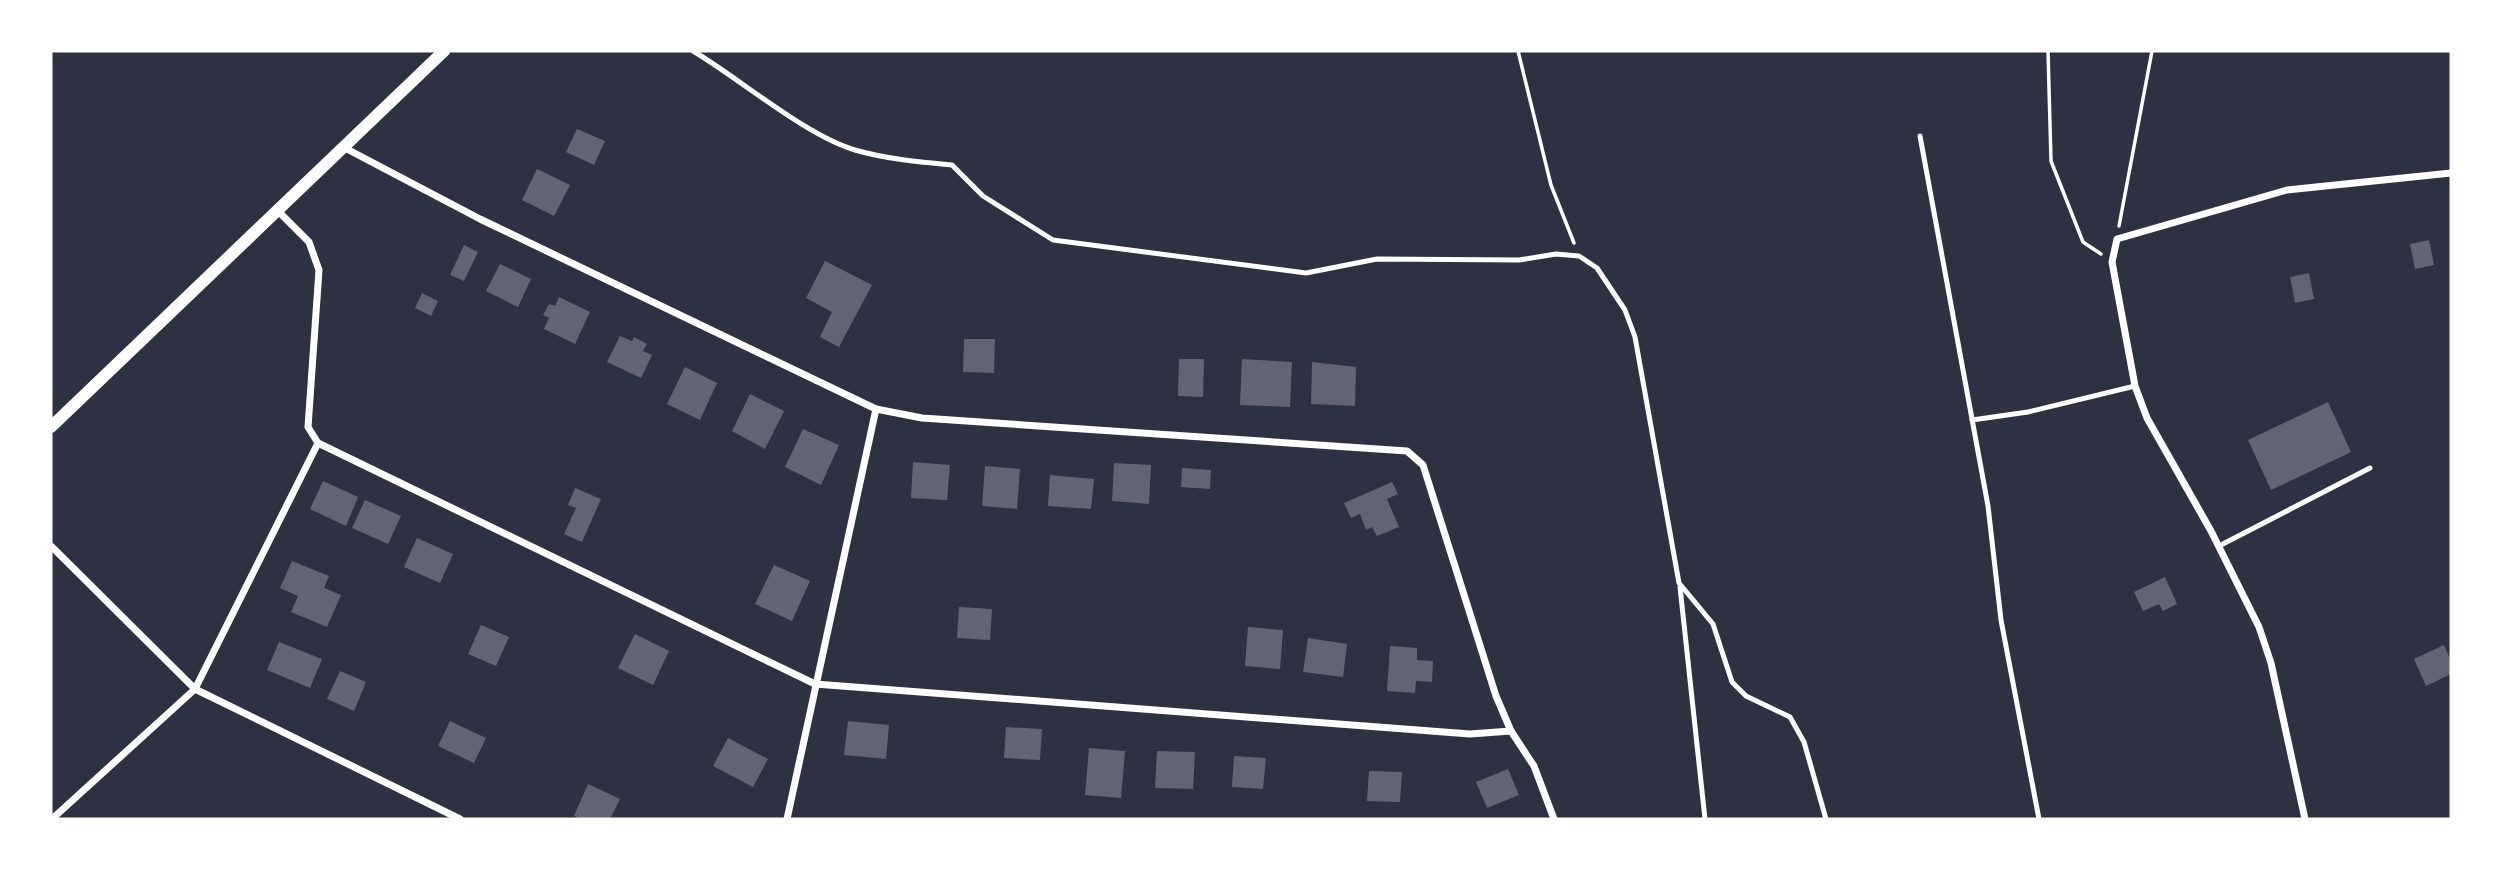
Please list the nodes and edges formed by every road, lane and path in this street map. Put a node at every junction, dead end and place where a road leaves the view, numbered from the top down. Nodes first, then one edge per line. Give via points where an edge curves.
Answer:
1 (444, 51) edge
2 (693, 51) edge
3 (1518, 51) edge
4 (2048, 51) edge
5 (2152, 51) edge
6 (1920, 136) dead end
7 (343, 147) junction
8 (2451, 173) edge
9 (278, 211) junction
10 (2117, 239) junction
11 (1579, 256) junction
12 (2112, 262) junction
13 (2135, 386) junction
14 (876, 409) junction
15 (1972, 421) junction
16 (51, 427) edge
17 (318, 443) junction
18 (2370, 468) dead end
19 (51, 546) edge
20 (2219, 546) junction
21 (1679, 583) junction
22 (815, 684) junction
23 (195, 689) junction
24 (1511, 730) junction
25 (52, 819) edge
26 (460, 819) edge
27 (787, 819) edge
28 (1554, 819) edge
29 (1705, 819) edge
30 (1826, 819) edge
31 (2039, 819) edge
32 (2305, 819) edge

1 - 7 street
2 - 11 lane via 853,150 912,162 952,164 983,196 1054,240 1306,272 1377,259
3 - 11 path via 1551,185
4 - 12 path via 2051,161 2083,242
5 - 10 path
6 - 15 lane
7 - 9 street
7 - 14 street via 480,219
8 - 10 street via 2287,190
9 - 16 street
9 - 17 street via 309,242 319,270 308,427
10 - 12 street
11 - 21 lane via 1597,268 1625,310 1635,337
12 - 13 street
13 - 15 lane
13 - 20 street via 2147,418
14 - 22 street
14 - 24 street via 922,418 1407,451 1423,465 1496,696
15 - 31 lane via 1988,506 2001,620
17 - 22 street
17 - 23 street
18 - 20 lane
19 - 23 street
20 - 32 street via 2259,627 2271,663
21 - 29 lane
21 - 30 lane via 1713,624 1732,682 1746,696 1790,718 1804,742
22 - 24 street via 1470,734
22 - 27 street
23 - 25 street
23 - 26 street
24 - 28 street via 1534,766

